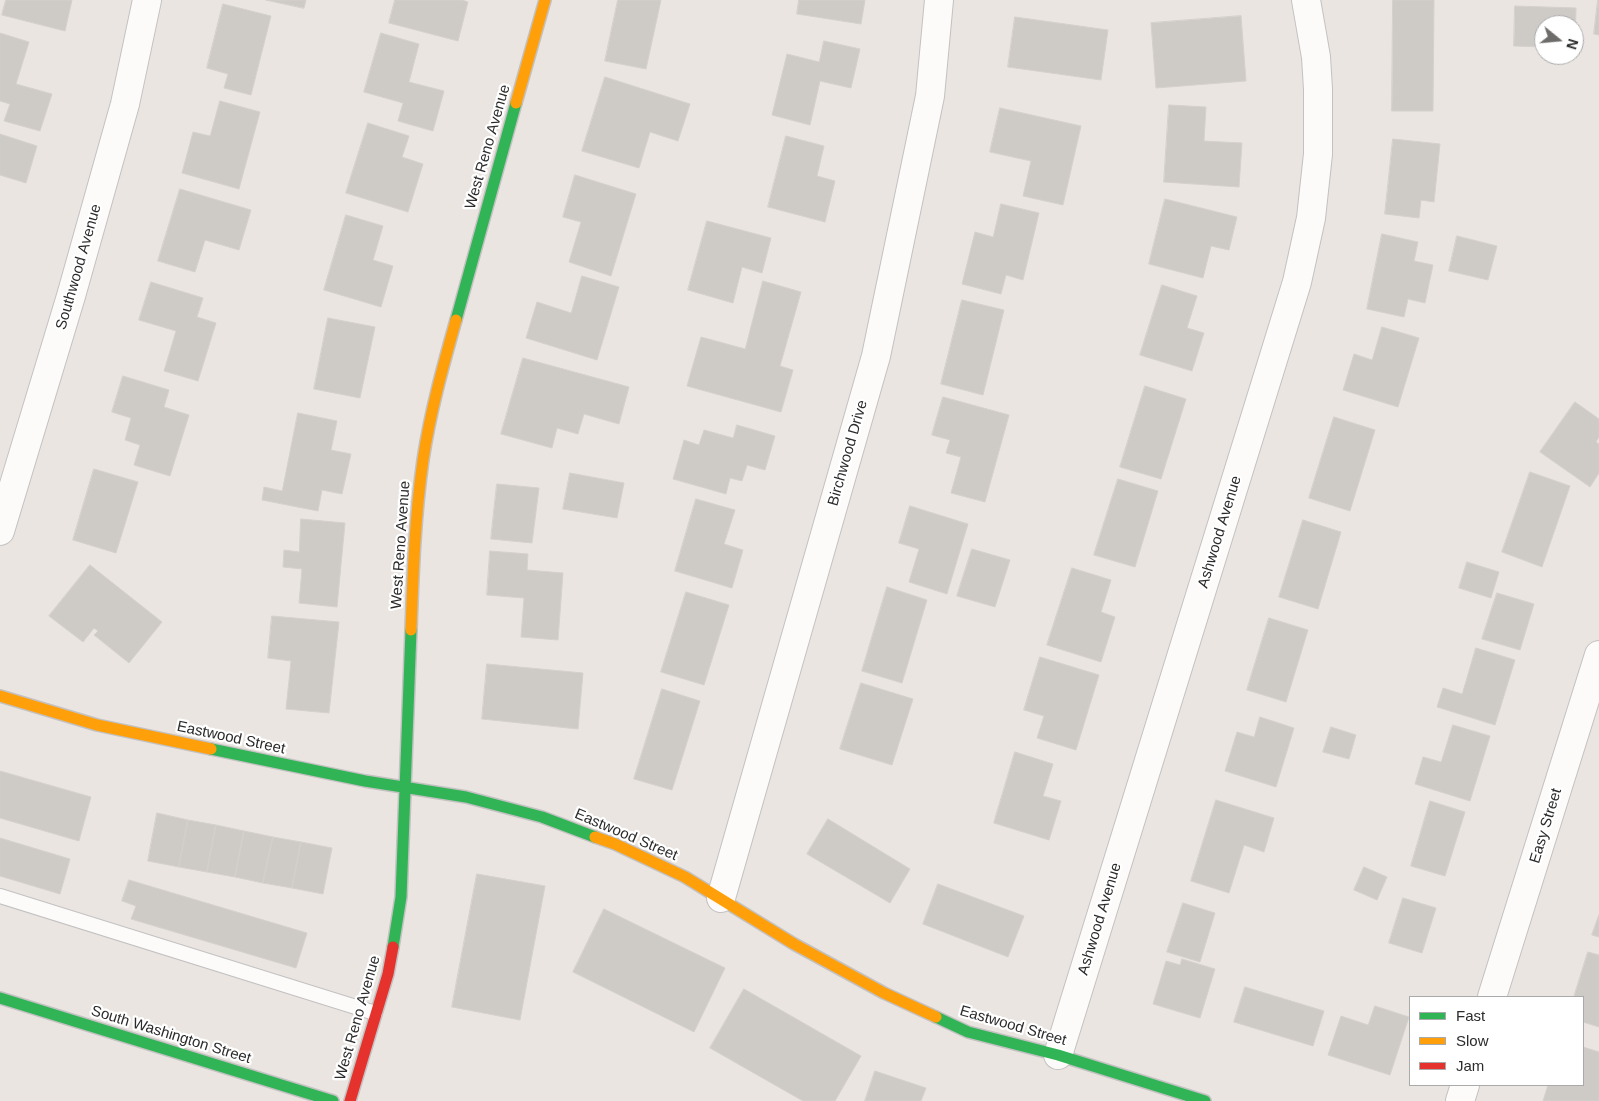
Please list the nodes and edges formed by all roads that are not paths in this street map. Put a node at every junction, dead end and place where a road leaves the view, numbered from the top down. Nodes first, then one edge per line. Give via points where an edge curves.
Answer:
1 (147, 0) edge
2 (545, 0) edge
3 (939, 0) edge
4 (1306, 0) edge
5 (0, 531) edge
6 (1599, 655) edge
7 (0, 696) edge
8 (1592, 701) edge
9 (404, 787) junction
10 (0, 896) edge
11 (721, 898) junction
12 (1492, 996) edge
13 (0, 998) edge
14 (375, 1013) junction
15 (1058, 1055) junction
16 (1465, 1086) edge
17 (333, 1101) edge
18 (350, 1101) edge
19 (1205, 1101) edge
20 (1460, 1101) edge

1 - 5 street, Southwood Avenue via 122,114
2 - 9 street, West Reno Avenue via 441,372 423,459 414,544
3 - 11 street, Birchwood Drive via 930,96 876,356
4 - 15 street, Ashwood Avenue via 1317,73 1318,154 1311,218 1297,282
6 - 8 street, Easy Street
7 - 9 street, Eastwood Street via 97,725
8 - 12 street, Easy Street
9 - 11 street, Eastwood Street via 466,797 542,817 614,844 685,877
9 - 14 street, West Reno Avenue via 401,897 388,974
10 - 14 lane
11 - 15 street, Eastwood Street via 794,944 867,984 968,1032
13 - 17 street, South Washington Street
14 - 18 street, West Reno Avenue
15 - 19 street, Eastwood Street
16 - 20 street

